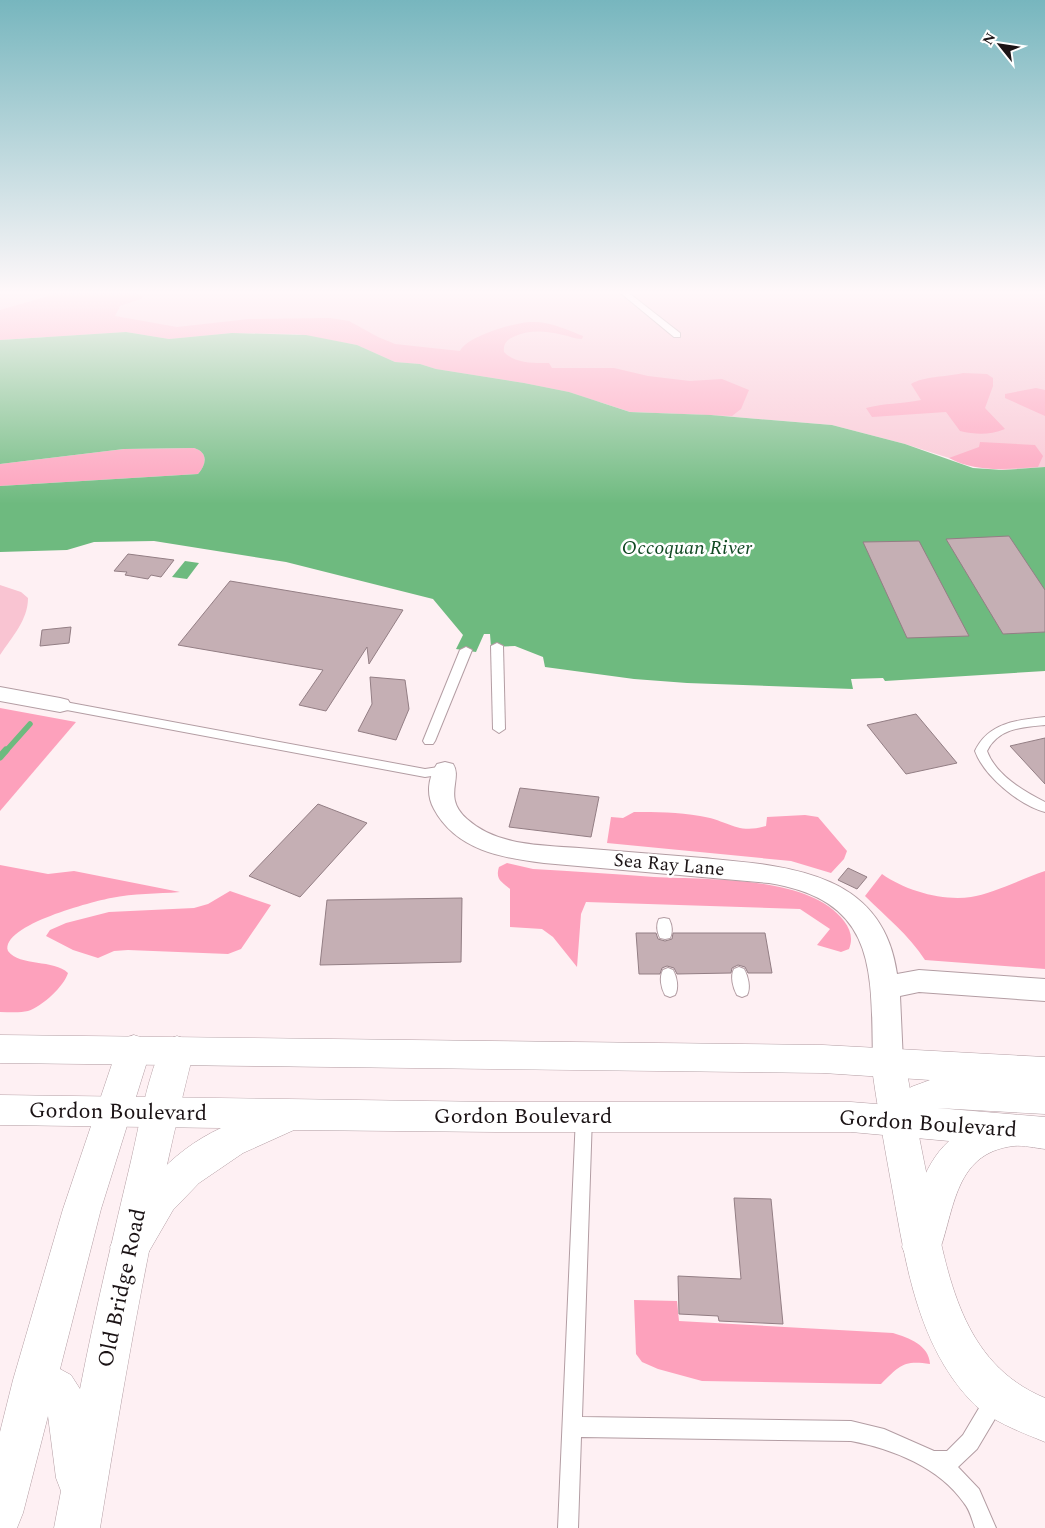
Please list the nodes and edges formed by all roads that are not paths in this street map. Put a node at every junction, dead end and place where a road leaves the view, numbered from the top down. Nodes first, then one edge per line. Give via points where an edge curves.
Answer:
1 (497, 646) dead end
2 (466, 650) dead end
3 (0, 694) edge
4 (60, 705) joint
5 (1045, 721) edge
6 (499, 729) dead end
7 (429, 741) dead end
8 (445, 770) joint
9 (1045, 808) edge
10 (668, 974) dead end
11 (740, 974) dead end
12 (886, 986) junction
13 (670, 990) dead end
14 (1045, 990) edge
15 (742, 992) dead end
16 (0, 1049) edge
17 (134, 1050) junction
18 (177, 1050) junction
19 (888, 1062) junction
20 (1045, 1072) edge
21 (1045, 1099) edge
22 (0, 1110) edge
23 (114, 1112) junction
24 (160, 1113) junction
25 (296, 1115) junction
26 (584, 1116) junction
27 (897, 1119) junction
28 (1033, 1131) edge
29 (130, 1247) junction
30 (922, 1247) junction
31 (34, 1380) junction
32 (997, 1395) junction
33 (1045, 1420) edge
34 (572, 1427) junction
35 (930, 1461) junction
36 (0, 1513) edge
37 (79, 1514) edge
38 (568, 1528) edge
39 (986, 1528) edge

1 - 6 lane
2 - 7 lane
3 - 4 street
4 - 8 lane via 425,773
5 - 9 lane via 1018,724 992,733 980,751 992,770 1018,792
8 - 12 street, Sea Ray Lane via 440,790 442,805 461,828 488,843 559,856 762,872 809,883 835,895 865,921 877,948
10 - 13 lane
11 - 15 lane
12 - 14 street via 918,981
12 - 19 street, Sea Ray Lane
16 - 17 main road
17 - 18 main road
17 - 23 main road
18 - 19 main road
18 - 24 main road, Old Bridge Road
19 - 20 main road
19 - 27 main road
21 - 27 main road via 935,1093
22 - 23 main road, Gordon Boulevard
23 - 24 main road, Gordon Boulevard
23 - 31 main road via 82,1209
24 - 25 main road, Gordon Boulevard
24 - 29 main road, Old Bridge Road
25 - 26 main road, Gordon Boulevard
25 - 29 main road via 225,1142 199,1159 160,1198
26 - 27 main road, Gordon Boulevard
26 - 34 lane
27 - 28 main road, Gordon Boulevard
27 - 30 main road
28 - 30 main road via 983,1138 962,1152 944,1176
29 - 37 main road, Old Bridge Road
30 - 32 main road via 935,1300 954,1342 974,1373
31 - 36 main road
31 - 37 main road via 49,1384 68,1408
32 - 33 main road
32 - 35 lane via 963,1449 950,1460
34 - 35 lane via 851,1431 894,1441
34 - 38 lane
35 - 39 lane via 972,1496

